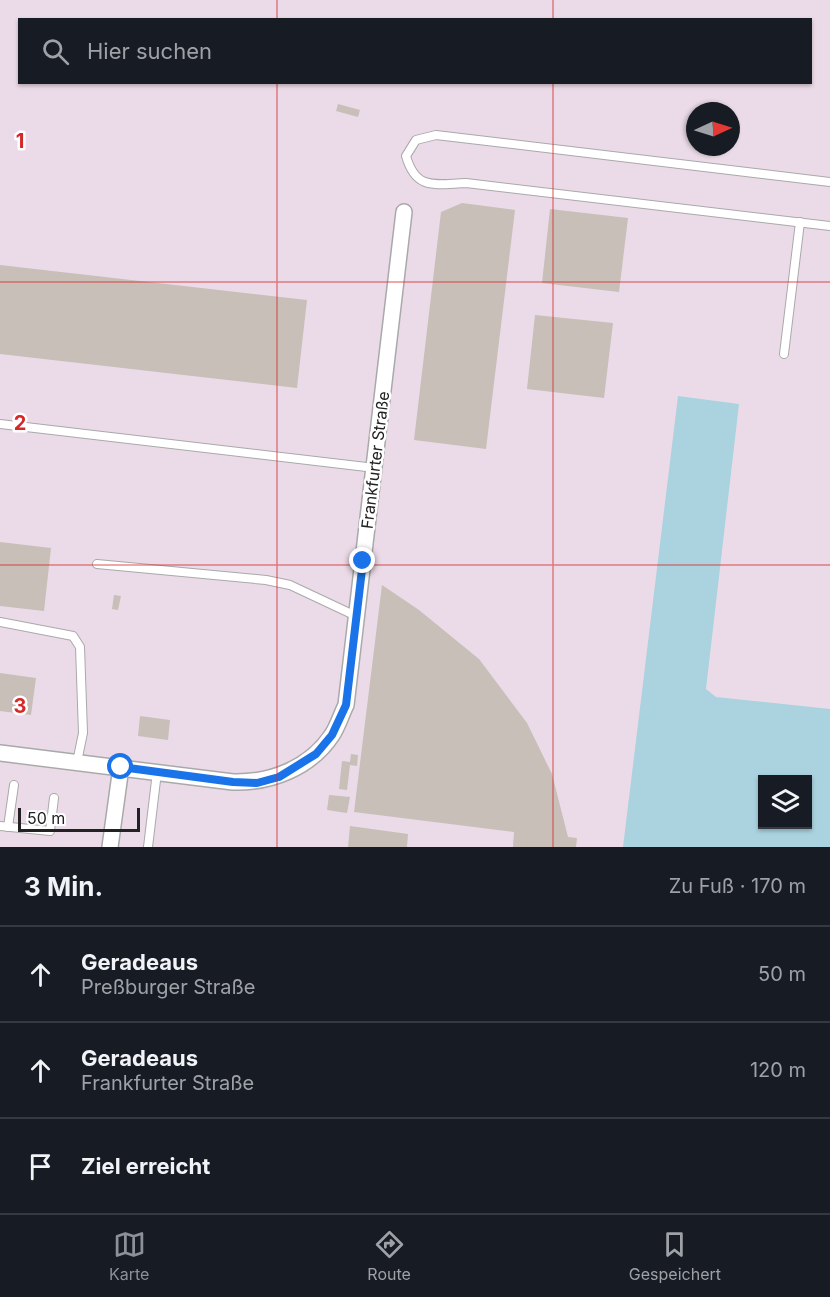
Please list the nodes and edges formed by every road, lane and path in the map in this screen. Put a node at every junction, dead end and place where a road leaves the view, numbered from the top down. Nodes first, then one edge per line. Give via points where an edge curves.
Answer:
1 (830, 182) edge
2 (405, 212) dead end
3 (800, 222) junction
4 (830, 226) edge
5 (784, 354) dead end
6 (0, 424) edge
7 (375, 468) junction
8 (97, 564) dead end
9 (356, 616) junction
10 (0, 622) edge
11 (0, 753) edge
12 (76, 762) junction
13 (121, 767) junction
14 (157, 772) junction
15 (14, 785) dead end
16 (54, 798) dead end
17 (4, 826) edge
18 (110, 847) edge
19 (148, 847) edge

1 - 3 lane via 436,135 416,140 406,156 411,173 428,184 466,183
2 - 7 street, Frankfurter Straße
3 - 4 lane
3 - 5 lane
6 - 7 lane
7 - 9 street, Frankfurter Straße
8 - 9 lane via 266,580 290,585
9 - 14 street, Frankfurter Straße via 346,705 332,735 316,754 279,777 257,783
10 - 12 lane via 73,636 80,647 83,733
11 - 12 street, Frankfurter Straße
12 - 13 street, Frankfurter Straße
13 - 14 street, Frankfurter Straße
13 - 18 street
14 - 19 lane
15 - 17 lane
16 - 17 lane via 50,831

